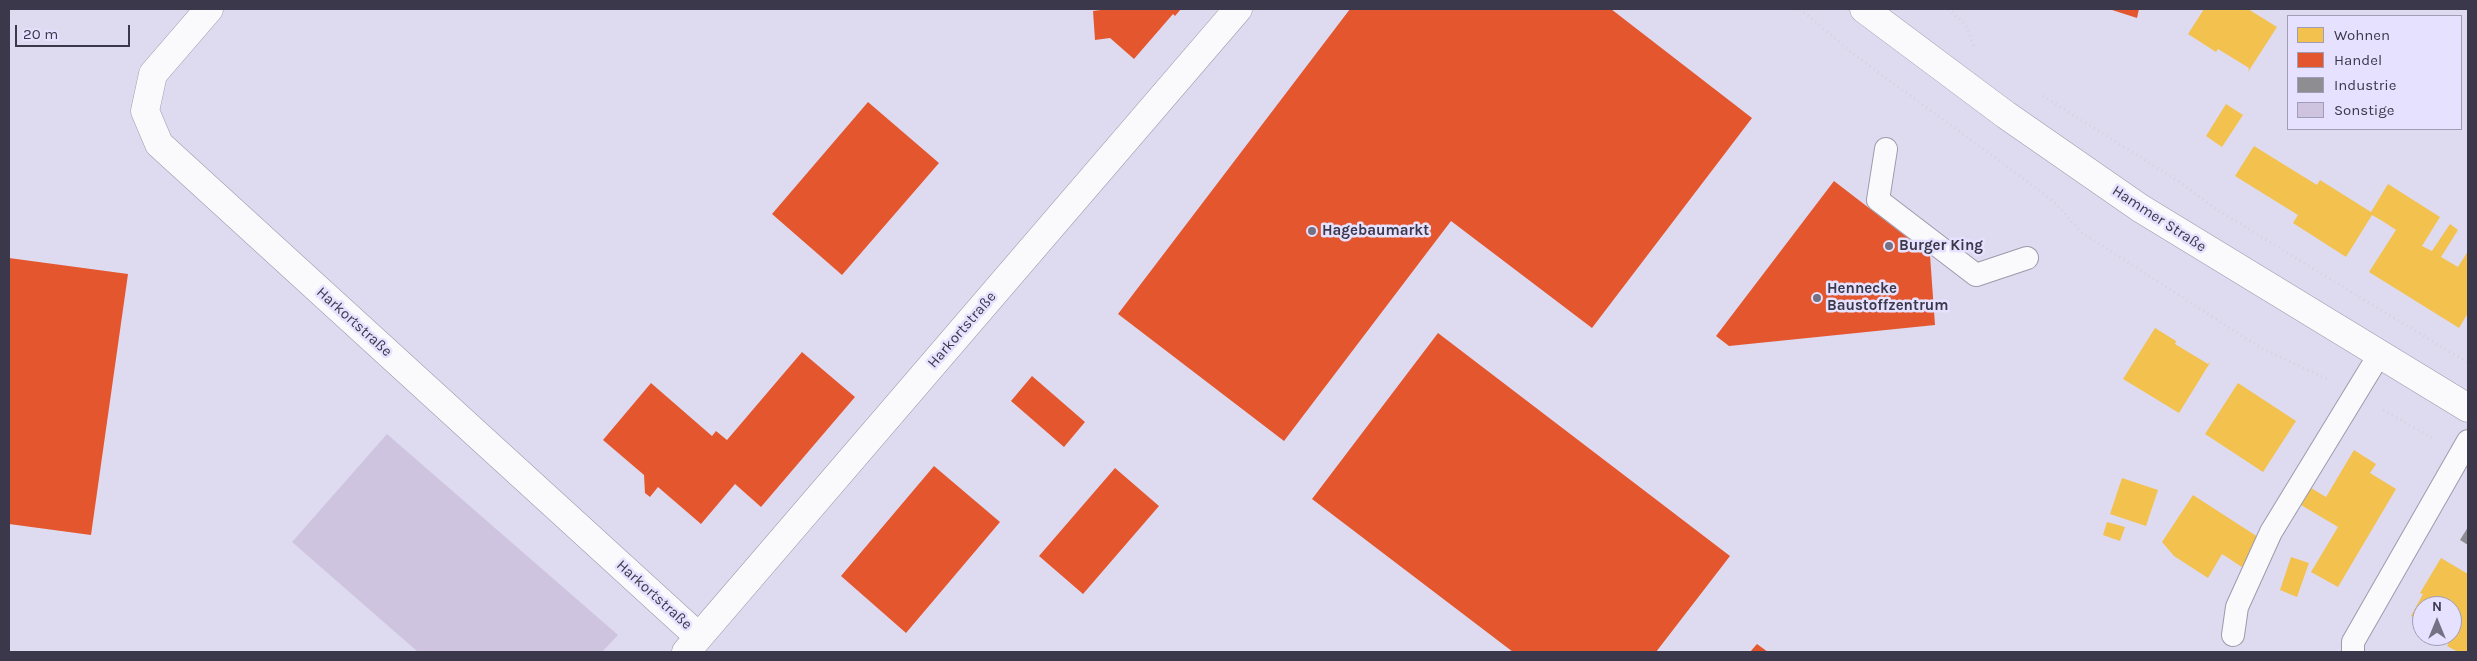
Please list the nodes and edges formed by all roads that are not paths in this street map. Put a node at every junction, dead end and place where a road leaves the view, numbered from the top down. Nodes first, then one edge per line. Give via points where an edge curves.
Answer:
1 (210, 9) edge
2 (1238, 9) edge
3 (1877, 13) edge
4 (1886, 149) dead end
5 (2026, 258) dead end
6 (2379, 355) junction
7 (2468, 408) edge
8 (2464, 448) edge
9 (2233, 635) dead end
10 (692, 644) edge
11 (2353, 652) edge

1 - 10 street, Harkortstraße via 153,74 145,111 159,144
2 - 10 street, Harkortstraße
3 - 6 street, Hammer Straße via 2006,115 2140,208
4 - 5 lane via 1878,200 1976,274
6 - 7 street, Hammer Straße
6 - 9 lane via 2271,532 2237,607
8 - 11 lane via 2354,642

